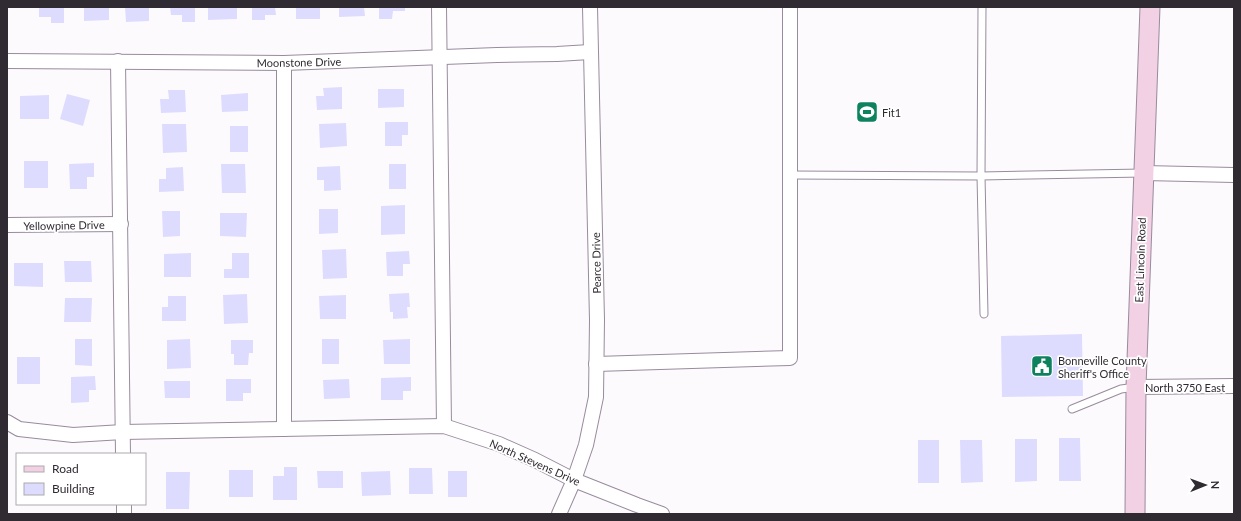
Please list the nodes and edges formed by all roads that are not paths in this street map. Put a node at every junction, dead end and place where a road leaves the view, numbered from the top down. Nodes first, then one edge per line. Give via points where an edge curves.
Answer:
1 (439, 7) edge
2 (590, 7) edge
3 (790, 7) edge
4 (982, 7) edge
5 (1150, 7) edge
6 (590, 52) junction
7 (440, 58) junction
8 (7, 61) edge
9 (118, 61) junction
10 (284, 63) junction
11 (1144, 172) junction
12 (790, 175) junction
13 (1234, 175) edge
14 (981, 176) junction
15 (121, 224) junction
16 (7, 225) edge
17 (984, 314) dead end
18 (596, 364) junction
19 (1234, 386) edge
20 (1136, 387) junction
21 (1072, 409) dead end
22 (7, 422) edge
23 (444, 426) junction
24 (284, 429) junction
25 (123, 432) junction
26 (123, 453) edge
27 (574, 480) junction
28 (560, 514) edge
29 (662, 514) edge
30 (1135, 514) edge

1 - 7 street
2 - 6 street, Pearce Drive
3 - 12 street
4 - 14 lane
5 - 11 main road, East Lincoln Road
6 - 7 street, Moonstone Drive
6 - 18 street, Pearce Drive
7 - 10 street, Moonstone Drive
7 - 23 street
8 - 9 street, Moonstone Drive
9 - 10 street, Moonstone Drive
9 - 15 street
10 - 24 street
11 - 13 street
11 - 14 lane
11 - 20 main road, East Lincoln Road
12 - 14 lane
12 - 18 street via 790,358
14 - 17 lane
15 - 16 street, Yellowpine Drive
15 - 25 street
18 - 27 street, Pearce Drive via 596,397 586,445
19 - 20 street, North 3750 East
20 - 21 lane via 1121,389
20 - 30 main road, East Lincoln Road
22 - 25 street, North Stevens Drive via 19,429 73,435
23 - 24 street, North Stevens Drive
23 - 27 street, North Stevens Drive via 499,444
24 - 25 street, North Stevens Drive
25 - 26 street
27 - 28 street, Pearce Drive
27 - 29 street, North Stevens Drive

